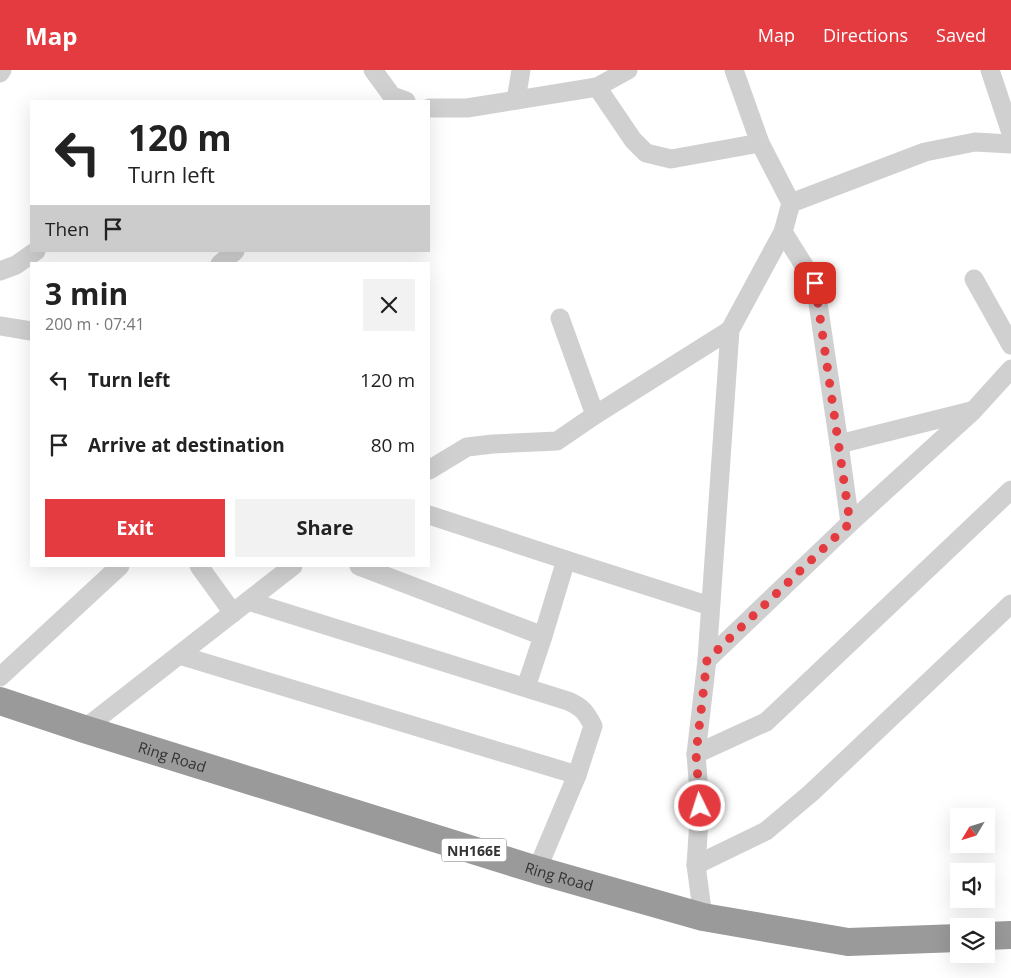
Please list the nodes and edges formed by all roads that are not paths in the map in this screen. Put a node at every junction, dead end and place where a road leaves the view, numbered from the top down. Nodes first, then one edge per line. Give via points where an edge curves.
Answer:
1 (372, 70) edge
2 (520, 70) edge
3 (628, 70) edge
4 (734, 70) edge
5 (990, 70) edge
6 (597, 87) junction
7 (403, 100) edge
8 (516, 100) junction
9 (430, 108) edge
10 (1011, 133) edge
11 (760, 142) junction
12 (1011, 144) edge
13 (791, 203) junction
14 (783, 232) junction
15 (35, 252) edge
16 (234, 252) edge
17 (222, 262) edge
18 (0, 271) edge
19 (974, 278) dead end
20 (560, 318) dead end
21 (0, 326) edge
22 (730, 330) junction
23 (30, 332) edge
24 (1011, 345) edge
25 (1011, 369) edge
26 (973, 411) junction
27 (595, 415) junction
28 (839, 444) junction
29 (430, 469) edge
30 (1011, 490) edge
31 (430, 515) edge
32 (850, 523) junction
33 (566, 560) junction
34 (119, 567) edge
35 (200, 567) edge
36 (293, 567) edge
37 (361, 567) edge
38 (248, 601) junction
39 (1011, 604) edge
40 (710, 606) junction
41 (233, 613) junction
42 (543, 636) junction
43 (179, 655) junction
44 (707, 660) junction
45 (0, 677) edge
46 (526, 687) junction
47 (0, 701) edge
48 (84, 729) junction
49 (696, 754) junction
50 (577, 775) junction
51 (696, 865) junction
52 (537, 870) junction
53 (703, 917) junction
54 (1011, 935) edge
55 (995, 936) edge
56 (950, 938) edge

1 - 7 street via 392,96
2 - 8 street
3 - 6 street
4 - 11 street
5 - 10 street
6 - 8 street
6 - 11 street via 633,140 646,153 671,159
8 - 9 street via 467,108
11 - 13 street
12 - 13 street via 975,142 925,152
13 - 14 street
14 - 22 street
14 - 28 street via 815,283
15 - 18 street
16 - 17 street
19 - 24 street
20 - 27 street
21 - 23 street
22 - 27 street
22 - 40 street
25 - 26 street
26 - 28 street
26 - 32 street
27 - 29 street via 557,441 466,447
28 - 32 street
30 - 49 street via 766,722
31 - 33 street
32 - 44 street
33 - 40 street
33 - 42 street
34 - 45 street
35 - 41 street
36 - 38 street
37 - 42 street
38 - 41 street
38 - 46 street
39 - 51 street via 766,831
40 - 44 street
41 - 43 street
42 - 46 street
43 - 48 street
43 - 50 street
44 - 49 street
46 - 50 street via 568,701 587,714 593,726
47 - 48 highway, Ring Road / NH166E
48 - 52 highway, Ring Road / NH166E
49 - 51 street via 700,806
50 - 52 street
51 - 53 street
52 - 53 highway, Ring Road / NH166E
53 - 56 highway, Ring Road / NH166E via 848,942
54 - 55 highway

